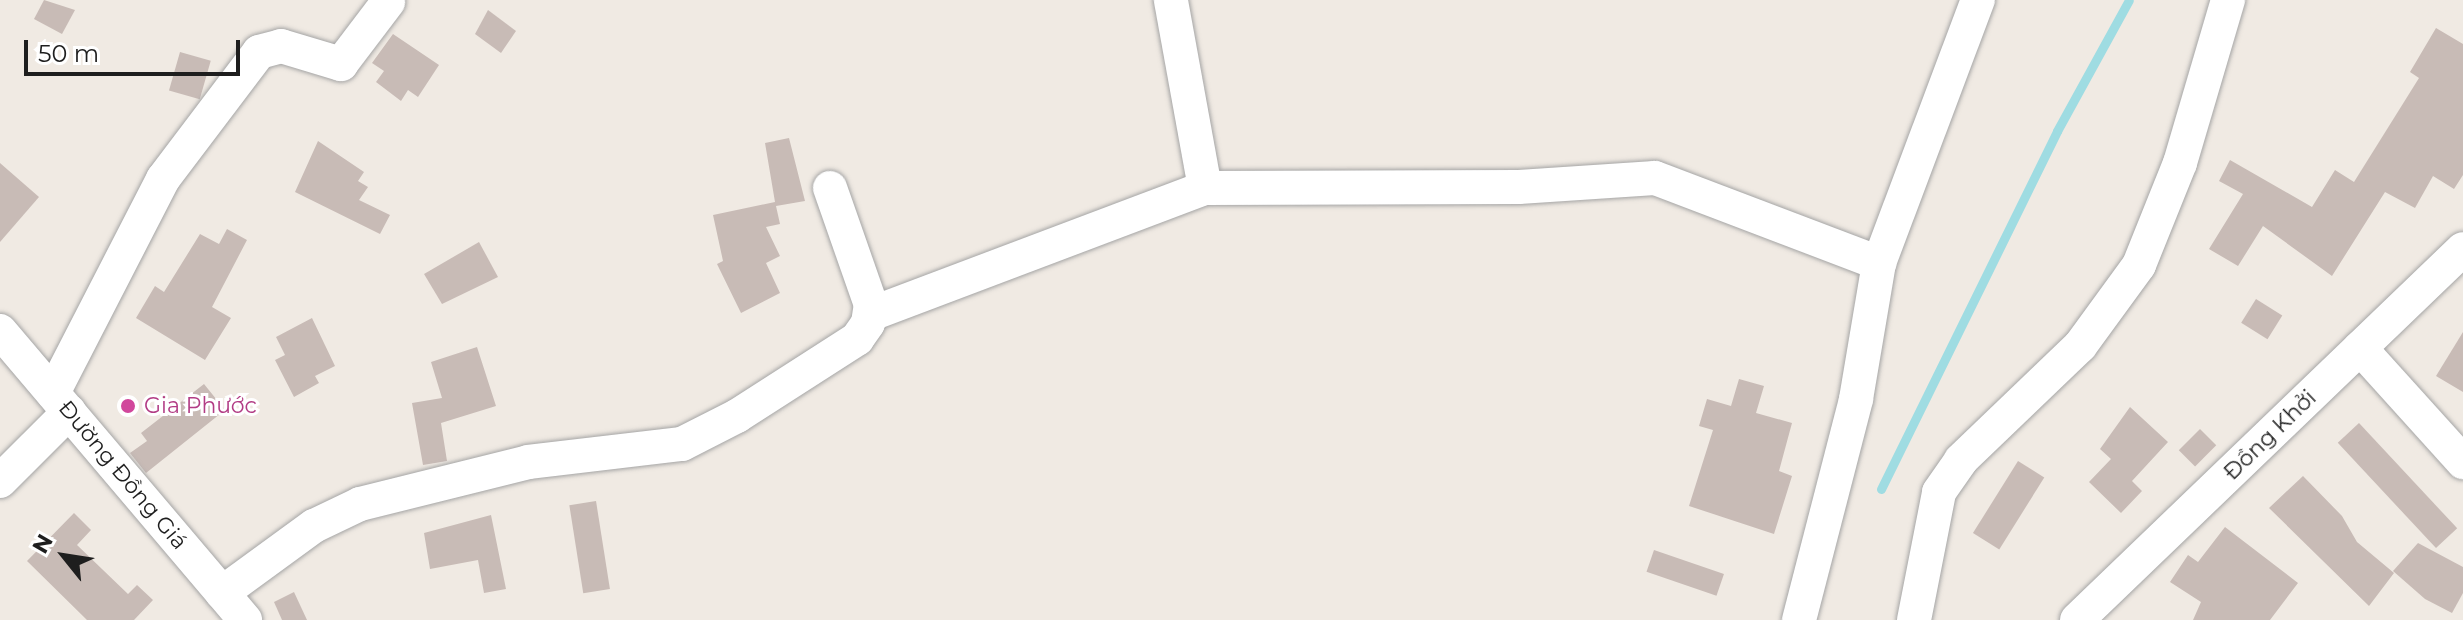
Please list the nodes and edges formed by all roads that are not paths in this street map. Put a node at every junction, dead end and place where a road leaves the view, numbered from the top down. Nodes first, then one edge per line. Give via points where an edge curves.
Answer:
1 (1171, 0) edge
2 (1978, 0) edge
3 (2228, 0) edge
4 (388, 2) edge
5 (830, 188) dead end
6 (1205, 188) junction
7 (2463, 249) edge
8 (1879, 263) junction
9 (871, 314) junction
10 (0, 331) edge
11 (2360, 348) junction
12 (61, 403) junction
13 (2463, 462) edge
14 (0, 481) edge
15 (222, 593) junction
16 (245, 620) edge
17 (1799, 620) edge
18 (1914, 620) edge
19 (2077, 620) edge

1 - 6 street
2 - 8 street
3 - 18 street via 2180,163 2139,265 2080,346 1961,460 1939,492
4 - 12 street via 341,64 281,46 259,52 163,179
5 - 9 street
6 - 8 street via 1504,187 1655,178
6 - 9 street
7 - 11 street, Đồng Khởi
8 - 17 street via 1856,399
9 - 15 street via 857,339 737,416 682,444 486,470 360,504 314,526
10 - 12 street, Đường Đồng Giá
11 - 13 street
11 - 19 street, Đồng Khởi
12 - 14 street
12 - 15 street, Đường Đồng Giá
15 - 16 street, Đường Đồng Giá

